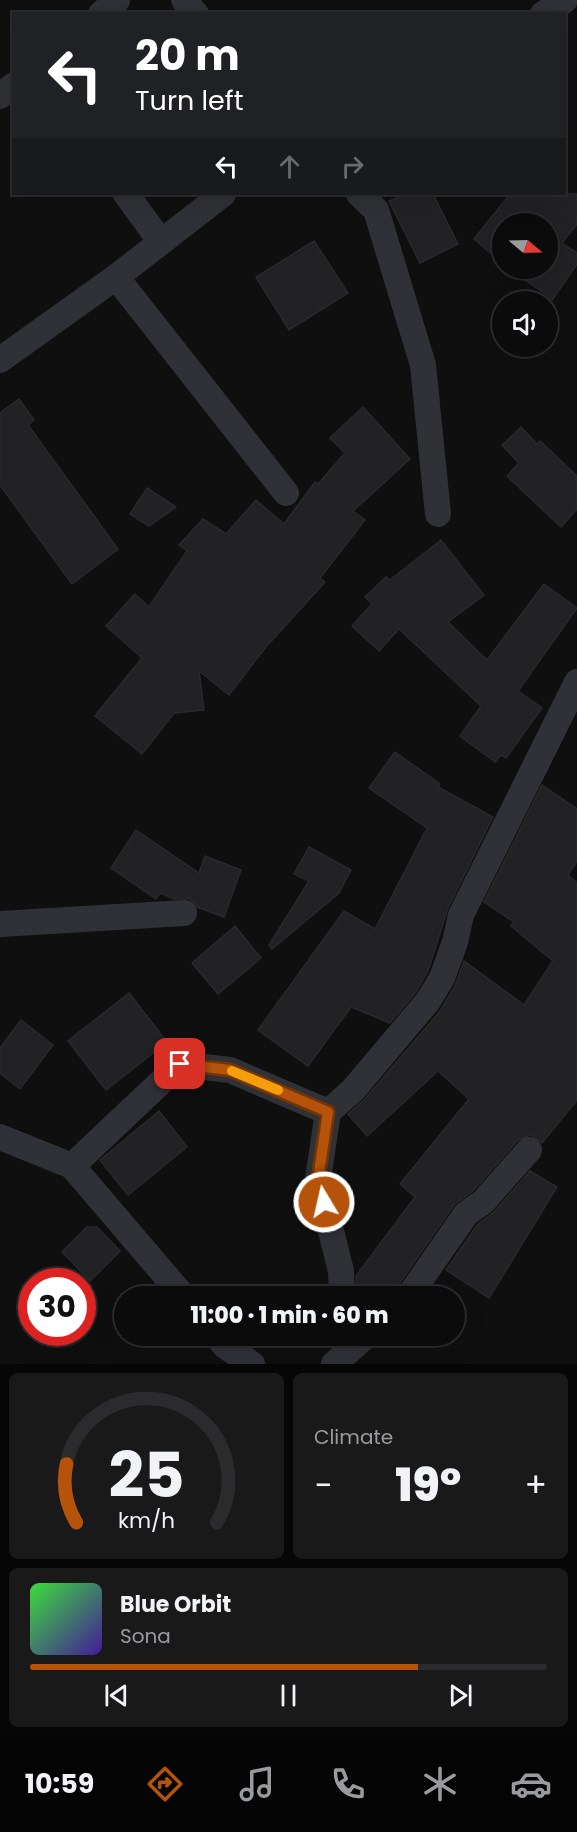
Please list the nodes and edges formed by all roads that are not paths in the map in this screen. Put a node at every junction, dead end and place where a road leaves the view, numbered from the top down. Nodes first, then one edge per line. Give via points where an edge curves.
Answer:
1 (117, 0) edge
2 (184, 0) edge
3 (565, 0) edge
4 (103, 12) edge
5 (194, 12) edge
6 (546, 12) edge
7 (12, 87) edge
8 (0, 96) edge
9 (127, 195) edge
10 (222, 195) edge
11 (360, 195) edge
12 (161, 242) junction
13 (116, 277) junction
14 (0, 360) edge
15 (285, 493) dead end
16 (438, 514) dead end
17 (577, 682) edge
18 (184, 913) dead end
19 (0, 924) edge
20 (328, 1112) junction
21 (0, 1137) edge
22 (529, 1150) dead end
23 (72, 1166) junction
24 (174, 1286) edge
25 (342, 1286) edge
26 (416, 1286) edge
27 (225, 1346) edge
28 (252, 1364) edge

1 - 4 street
2 - 5 street
3 - 6 street
7 - 8 street
9 - 12 street
10 - 12 street
11 - 16 street via 376,210 423,365
12 - 13 street
13 - 14 street
13 - 15 street
17 - 20 street via 461,915 437,987 353,1090
18 - 19 street
20 - 23 street via 230,1070 180,1064
20 - 25 street via 318,1179
21 - 23 street
22 - 26 street via 483,1202 466,1214
23 - 24 street
27 - 28 street

